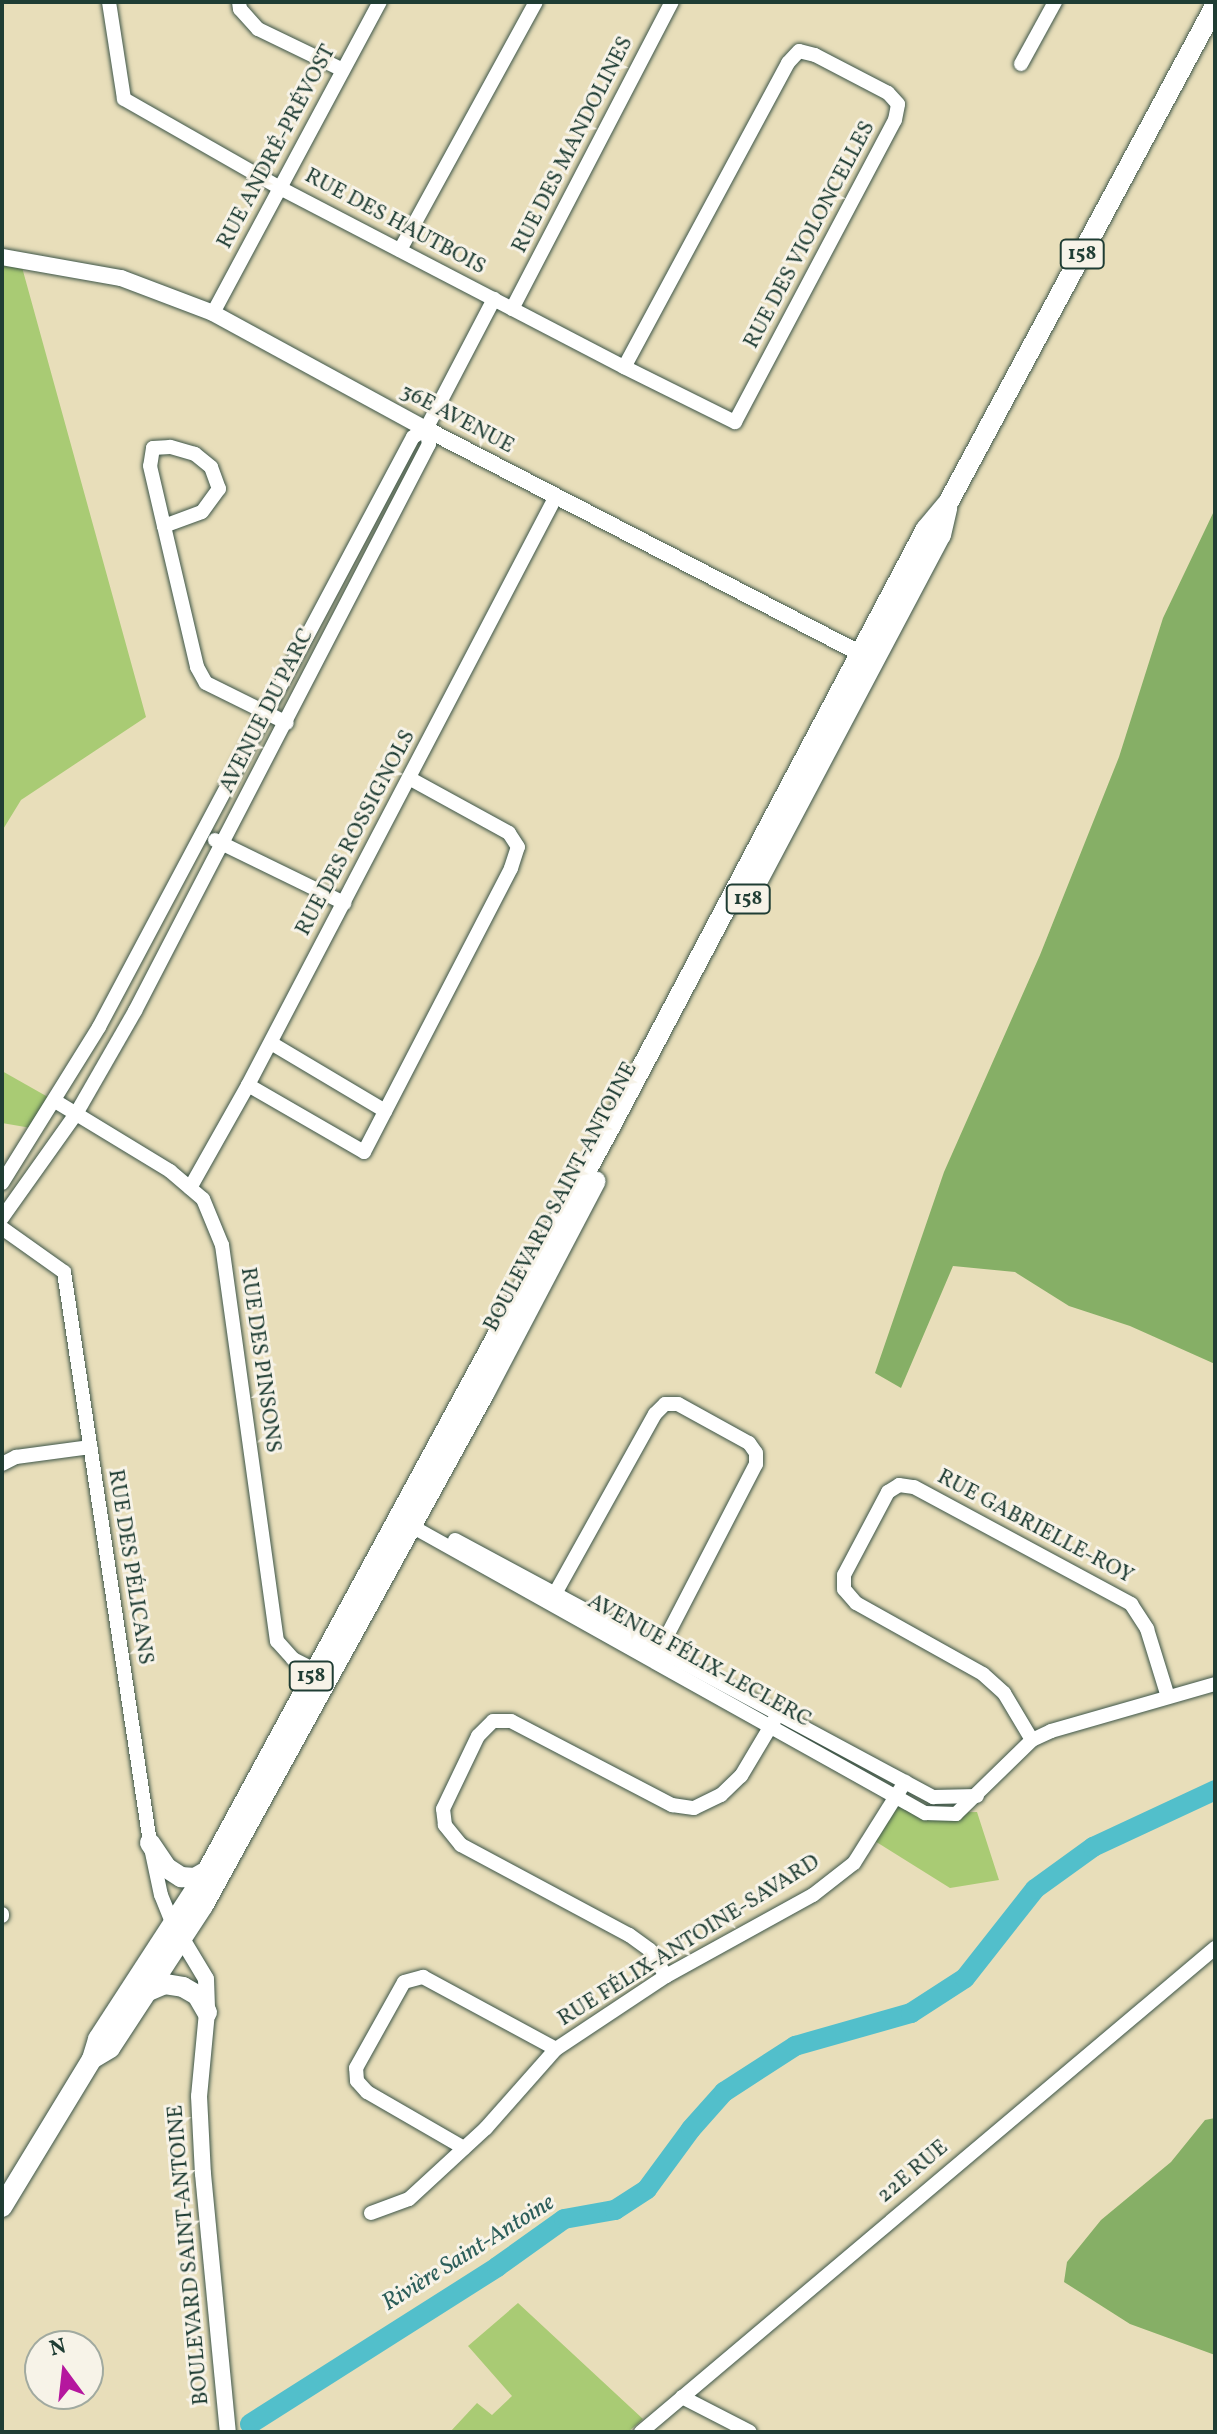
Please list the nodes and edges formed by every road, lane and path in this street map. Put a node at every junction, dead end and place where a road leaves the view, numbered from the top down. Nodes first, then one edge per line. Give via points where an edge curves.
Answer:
1 (109, 2) edge
2 (239, 2) edge
3 (380, 2) edge
4 (536, 2) edge
5 (672, 2) edge
6 (1055, 2) edge
7 (1215, 6) edge
8 (1021, 64) dead end
9 (343, 70) junction
10 (280, 188) junction
11 (400, 250) junction
12 (2, 257) edge
13 (494, 299) junction
14 (512, 309) junction
15 (213, 313) junction
16 (624, 367) junction
17 (735, 422) joint
18 (426, 429) junction
19 (556, 496) junction
20 (164, 526) junction
21 (870, 658) junction
22 (267, 713) junction
23 (287, 723) junction
24 (409, 778) junction
25 (203, 833) junction
26 (222, 844) junction
27 (344, 903) junction
28 (114, 998) junction
29 (135, 1011) junction
30 (271, 1043) junction
31 (248, 1085) junction
32 (55, 1101) junction
33 (385, 1111) junction
34 (76, 1114) junction
35 (2, 1183) edge
36 (190, 1188) junction
37 (2, 1218) edge
38 (2, 1228) edge
39 (90, 1447) junction
40 (2, 1464) edge
41 (407, 1520) junction
42 (552, 1598) junction
43 (657, 1655) junction
44 (322, 1674) junction
45 (1215, 1684) edge
46 (1168, 1697) junction
47 (774, 1719) junction
48 (1032, 1740) junction
49 (905, 1782) junction
50 (896, 1796) junction
51 (977, 1796) junction
52 (150, 1843) junction
53 (207, 1871) junction
54 (177, 1931) junction
55 (1215, 1948) edge
56 (666, 1976) junction
57 (146, 1992) junction
58 (207, 2012) junction
59 (556, 2049) junction
60 (92, 2059) junction
61 (464, 2148) junction
62 (2, 2207) edge
63 (371, 2213) dead end
64 (682, 2397) junction
65 (228, 2432) edge
66 (641, 2432) edge
67 (750, 2432) edge

1 - 10 street, RUE DES HAUTBOIS via 124,99
2 - 9 street via 258,29
3 - 9 street, RUE ANDRÉ-PRÉVOST
4 - 11 street
5 - 14 street, RUE DES MANDOLINES
6 - 8 street
7 - 21 main road, BOULEVARD SAINT-ANTOINE / 158 via 948,503 941,535
9 - 10 street, RUE ANDRÉ-PRÉVOST
10 - 11 street, RUE DES HAUTBOIS
10 - 15 street, RUE ANDRÉ-PRÉVOST
11 - 13 street, RUE DES HAUTBOIS
12 - 15 street, 36E AVENUE via 121,278
13 - 14 street, RUE DES HAUTBOIS
13 - 18 street, AVENUE DU PARC
14 - 16 street, RUE DES HAUTBOIS
15 - 18 street, 36E AVENUE
16 - 17 street, RUE DES HAUTBOIS
16 - 17 street, RUE DES VIOLONCELLES via 788,63 799,51 815,55 888,93 898,104 895,120
18 - 19 street, 36E AVENUE
18 - 22 street, AVENUE DU PARC via 413,437
18 - 23 street, AVENUE DU PARC via 429,444
19 - 21 street, 36E AVENUE
19 - 24 street, RUE DES ROSSIGNOLS
20 - 20 street via 150,466 153,448 170,447 195,454 211,467 219,489 202,512
20 - 22 street via 197,667 206,683
21 - 41 main road, BOULEVARD SAINT-ANTOINE / 158
22 - 23 street
22 - 25 street, AVENUE DU PARC
23 - 26 street, AVENUE DU PARC
24 - 27 street, RUE DES ROSSIGNOLS
24 - 33 street via 509,833 518,847
25 - 26 street
25 - 28 street, AVENUE DU PARC
26 - 27 street
26 - 29 street, AVENUE DU PARC
27 - 30 street, RUE DES ROSSIGNOLS
28 - 29 street
28 - 32 street, AVENUE DU PARC
29 - 34 street, AVENUE DU PARC
30 - 31 street, RUE DES ROSSIGNOLS
30 - 33 street
31 - 33 street via 364,1152
31 - 36 street, RUE DES ROSSIGNOLS
32 - 34 street, RUE DES PINSONS
32 - 35 street, AVENUE DU PARC
34 - 36 street, RUE DES PINSONS
34 - 37 street, AVENUE DU PARC
36 - 44 street, RUE DES PINSONS via 203,1199 222,1245 277,1641 293,1659
38 - 39 street, RUE DES PÉLICANS via 64,1272
39 - 40 street via 16,1457
39 - 52 street, RUE DES PÉLICANS
41 - 42 street, AVENUE FÉLIX-LECLERC
41 - 44 main road, BOULEVARD SAINT-ANTOINE / 158
42 - 43 street, AVENUE FÉLIX-LECLERC
42 - 43 street via 655,1414 665,1404 678,1404 749,1443 756,1464
43 - 47 street, AVENUE FÉLIX-LECLERC
44 - 53 main road, BOULEVARD SAINT-ANTOINE / 158
44 - 54 main road, BOULEVARD SAINT-ANTOINE / 158 via 203,1906
45 - 46 street, AVENUE FÉLIX-LECLERC
46 - 48 street, AVENUE FÉLIX-LECLERC
46 - 48 street, RUE GABRIELLE-ROY via 1147,1629 1131,1604 914,1487 899,1485 888,1492 844,1575 844,1589 856,1603 983,1674 1004,1693
47 - 49 street, AVENUE FÉLIX-LECLERC
47 - 50 street, AVENUE FÉLIX-LECLERC
47 - 56 street via 741,1776 721,1795 694,1808 672,1805 511,1721 493,1721 478,1736 443,1809 445,1825 461,1845 629,1935 650,1950
48 - 51 street, AVENUE FÉLIX-LECLERC
49 - 50 street, RUE FÉLIX-ANTOINE-SAVARD
49 - 51 street, AVENUE FÉLIX-LECLERC via 933,1797
50 - 51 street, AVENUE FÉLIX-LECLERC via 925,1813 956,1814
50 - 56 street, RUE FÉLIX-ANTOINE-SAVARD via 854,1863 813,1895
52 - 53 main road via 167,1868 181,1877 195,1878
52 - 54 street, RUE DES PÉLICANS via 161,1895
53 - 54 main road, 158
54 - 57 main road, 158
54 - 58 street, BOULEVARD SAINT-ANTOINE via 206,1979
54 - 60 main road, 158 via 98,2039
55 - 64 street, 22E RUE
56 - 59 street, RUE FÉLIX-ANTOINE-SAVARD
57 - 58 main road via 165,1984 183,1987 197,1995
57 - 60 main road, 158 via 110,2048
58 - 65 street, BOULEVARD SAINT-ANTOINE via 199,2096
59 - 61 street, RUE FÉLIX-ANTOINE-SAVARD
59 - 61 street via 423,1977 404,1982 356,2068 357,2081 367,2092
60 - 62 main road, 158
61 - 63 street, RUE FÉLIX-ANTOINE-SAVARD via 409,2199
64 - 66 street, 22E RUE
64 - 67 street

